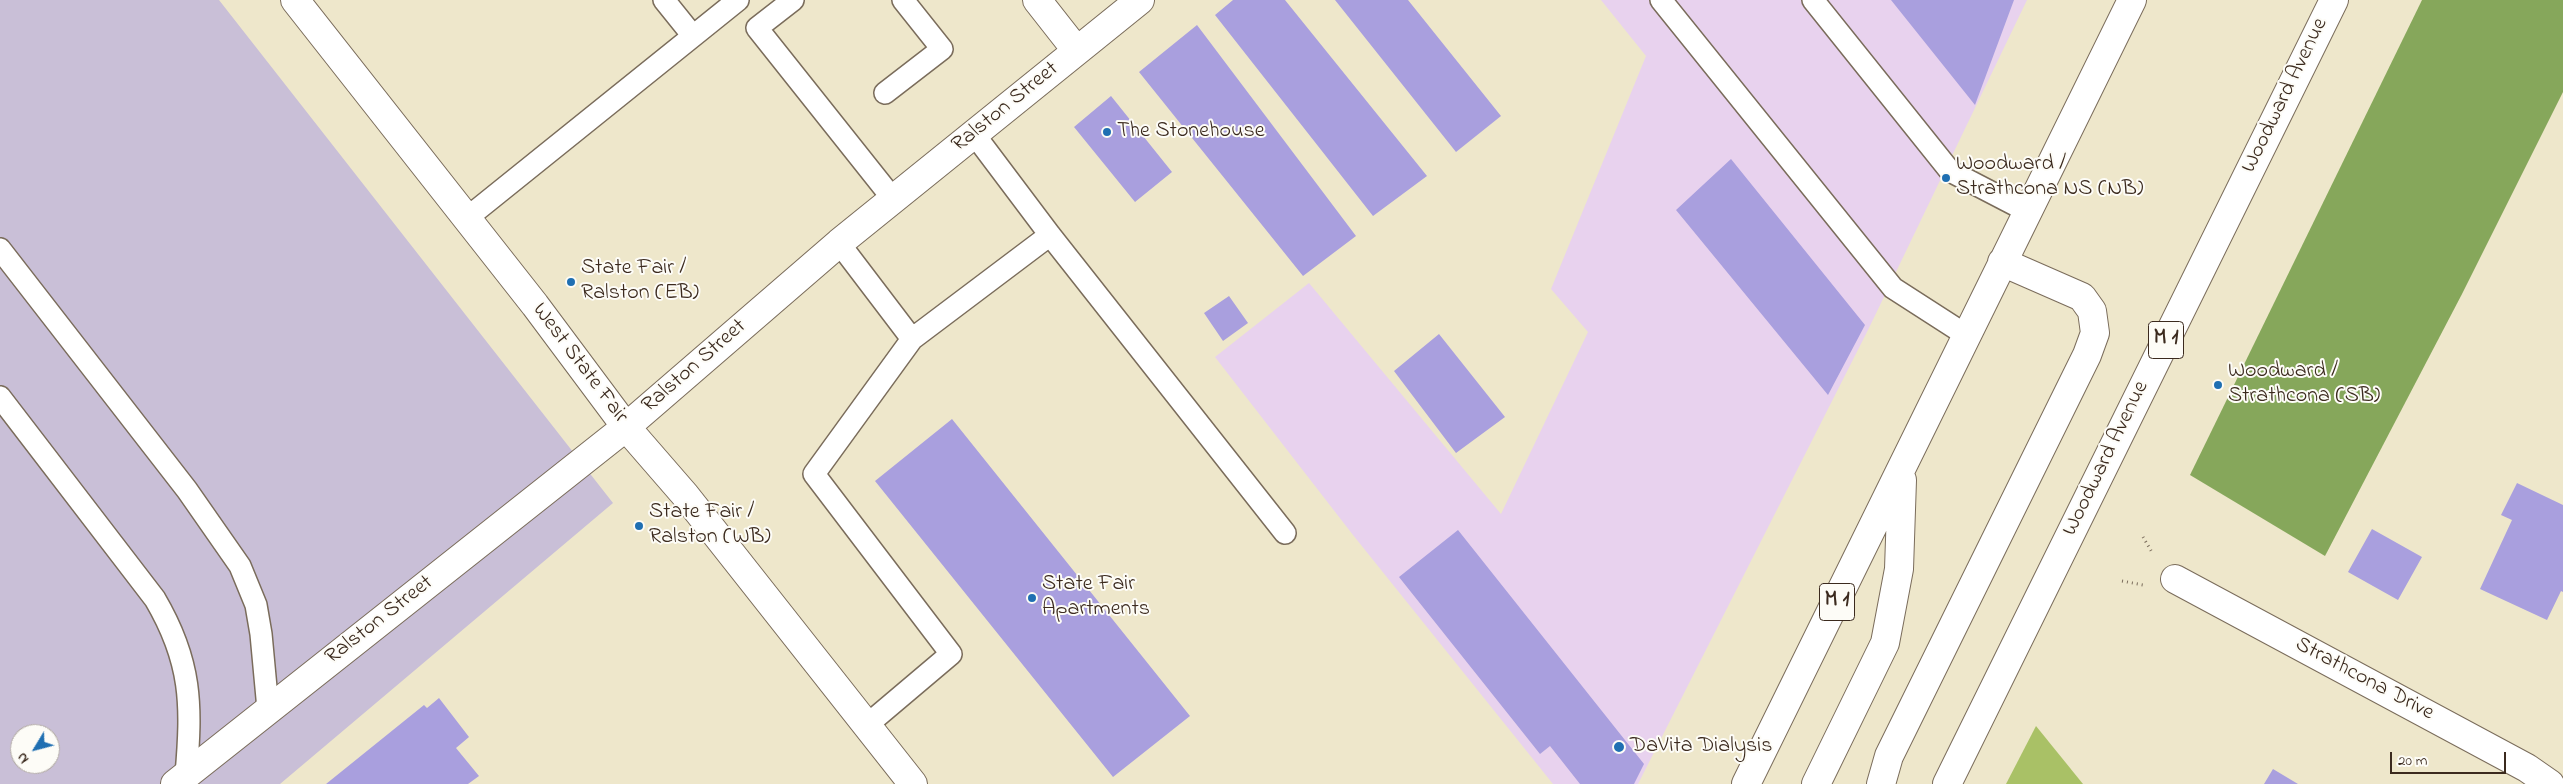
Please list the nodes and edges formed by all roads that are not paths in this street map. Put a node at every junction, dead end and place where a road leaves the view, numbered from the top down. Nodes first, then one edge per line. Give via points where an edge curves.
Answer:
1 (295, 0) edge
2 (664, 0) edge
3 (738, 0) edge
4 (792, 0) edge
5 (903, 0) edge
6 (1037, 0) edge
7 (1140, 0) edge
8 (1661, 0) edge
9 (1813, 0) edge
10 (2132, 0) edge
11 (2334, 0) edge
12 (693, 36) junction
13 (1077, 51) junction
14 (885, 93) dead end
15 (974, 134) junction
16 (893, 199) junction
17 (2026, 212) junction
18 (467, 218) junction
19 (1050, 234) junction
20 (839, 243) junction
21 (0, 249) edge
22 (2002, 262) junction
23 (1966, 335) junction
24 (912, 339) junction
25 (0, 397) edge
26 (626, 427) junction
27 (1902, 471) junction
28 (1285, 533) dead end
29 (2175, 579) dead end
30 (268, 709) junction
31 (867, 725) junction
32 (180, 780) edge
33 (2554, 781) edge
34 (914, 784) edge
35 (1746, 784) edge
36 (1816, 784) edge
37 (1881, 784) edge
38 (1947, 784) edge

1 - 18 street, West State Fair
2 - 12 lane
3 - 12 lane
4 - 16 lane via 757,28
5 - 14 lane via 942,48
6 - 13 street
7 - 13 street, Ralston Street
8 - 23 lane via 1893,288
9 - 17 lane via 1950,171
10 - 17 street, M 1
11 - 38 street, Woodward Avenue / M 1
12 - 18 lane
13 - 15 street, Ralston Street
15 - 16 street, Ralston Street
15 - 19 lane
16 - 20 street, Ralston Street
17 - 22 street, M 1
18 - 26 street, West State Fair
19 - 24 lane
19 - 28 lane
20 - 24 lane
20 - 26 street, Ralston Street
21 - 30 lane via 181,483 240,566 256,605
22 - 23 street, M 1
22 - 37 street via 2082,297 2092,311 2095,333 1889,756
23 - 27 street, M 1
24 - 31 lane via 814,474 951,654
25 - 32 lane via 155,599 169,623 188,685 191,720
26 - 30 street, Ralston Street
26 - 31 street, West State Fair via 685,495
27 - 35 street, M 1
27 - 36 street via 1899,569 1885,643
29 - 33 street, Strathcona Drive
30 - 32 street, Ralston Street
31 - 34 street, West State Fair

